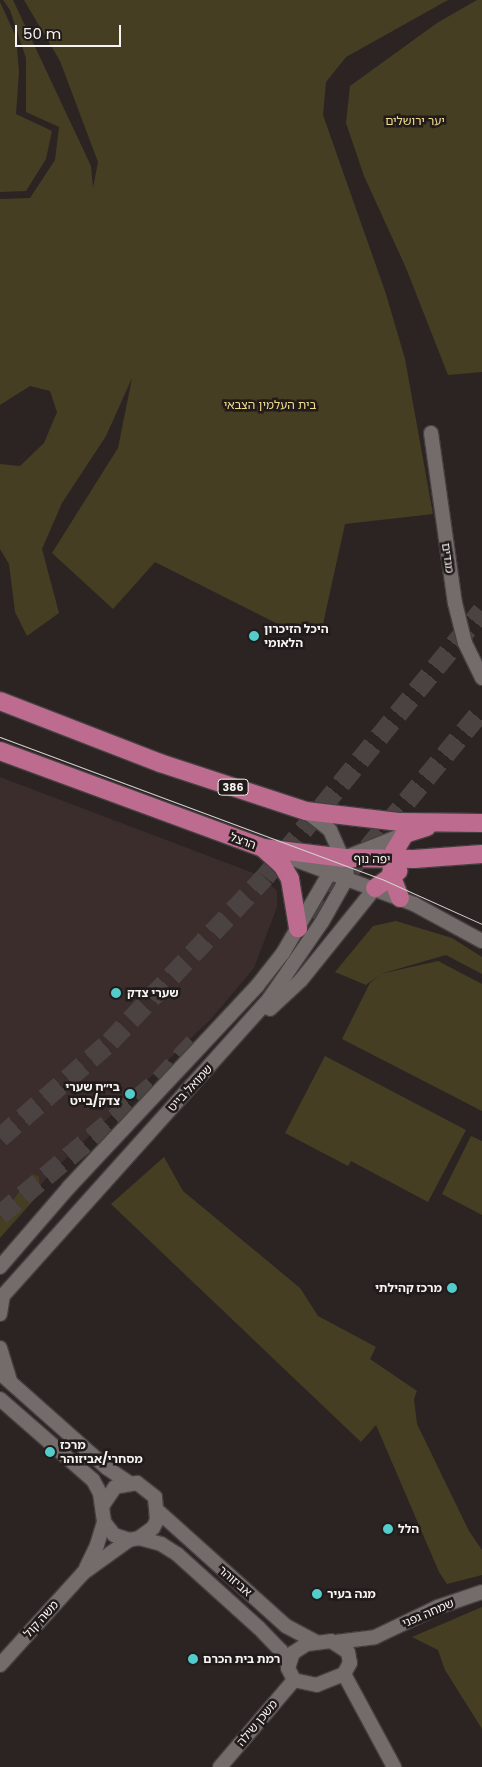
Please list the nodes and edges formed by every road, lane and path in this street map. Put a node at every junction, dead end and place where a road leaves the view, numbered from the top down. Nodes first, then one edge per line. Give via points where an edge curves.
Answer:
1 (431, 433) dead end
2 (482, 678) edge
3 (0, 702) edge
4 (0, 751) edge
5 (306, 811) junction
6 (444, 822) junction
7 (482, 823) edge
8 (405, 834) junction
9 (263, 848) junction
10 (482, 854) edge
11 (344, 858) junction
12 (391, 867) junction
13 (329, 872) junction
14 (347, 878) junction
15 (375, 888) junction
16 (400, 898) junction
17 (298, 928) junction
18 (482, 941) edge
19 (222, 1054) junction
20 (0, 1267) edge
21 (2, 1297) edge
22 (0, 1314) edge
23 (0, 1348) edge
24 (0, 1372) edge
25 (11, 1383) junction
26 (0, 1399) edge
27 (129, 1483) junction
28 (102, 1505) junction
29 (159, 1512) junction
30 (104, 1522) junction
31 (134, 1539) junction
32 (83, 1573) junction
33 (482, 1592) edge
34 (375, 1637) junction
35 (316, 1642) junction
36 (336, 1642) junction
37 (350, 1658) junction
38 (0, 1665) edge
39 (288, 1665) junction
40 (344, 1674) junction
41 (294, 1680) junction
42 (220, 1767) edge
43 (394, 1767) edge

1 - 2 street, מגדים via 455,603 465,643
3 - 5 main road, 386 via 160,764
4 - 9 main road, הרצל
5 - 6 main road, 386 via 358,818
5 - 11 street via 330,830
6 - 7 main road, 386
6 - 8 main road
8 - 11 street, שמואל בייט
8 - 12 main road
9 - 11 main road, יפה נוף
9 - 13 street, הרצל
9 - 17 main road via 286,872 296,905
10 - 12 main road, יפה נוף via 426,858
11 - 12 main road, יפה נוף
11 - 13 street, שמואל בייט
11 - 14 street
12 - 15 main road
12 - 16 main road
13 - 14 street, הרצל
13 - 17 street, שמואל בייט
14 - 15 street, הרצל
14 - 19 street, שמואל בייט via 299,960
15 - 16 street, הרצל
15 - 19 street via 301,980
16 - 18 street, הרצל
17 - 20 street, שמואל בייט via 257,986 69,1187
19 - 21 street, שמואל בייט
21 - 22 street
23 - 25 street
24 - 25 street, אביזוהר
25 - 27 street, אביזוהר via 107,1468
26 - 28 street via 92,1480
27 - 28 street via 115,1487
27 - 29 street, אביזוהר via 150,1491
28 - 30 street
29 - 31 street via 153,1528
29 - 35 street, אביזוהר via 286,1626
30 - 31 street, אביזוהר via 114,1534
30 - 32 street, משה קול
31 - 32 street, משה קול
31 - 39 street, אביזוהר via 161,1544 176,1554 259,1628 281,1651
32 - 38 street, משה קול
33 - 34 street, שמחה גפני via 438,1607
34 - 36 street, שמחה גפני
34 - 37 street, שמחה גפני
35 - 36 street
35 - 39 street via 293,1653
36 - 37 street via 345,1647
37 - 40 street
39 - 41 street
40 - 41 street via 317,1685
40 - 43 street
41 - 42 street, משכן שילה

